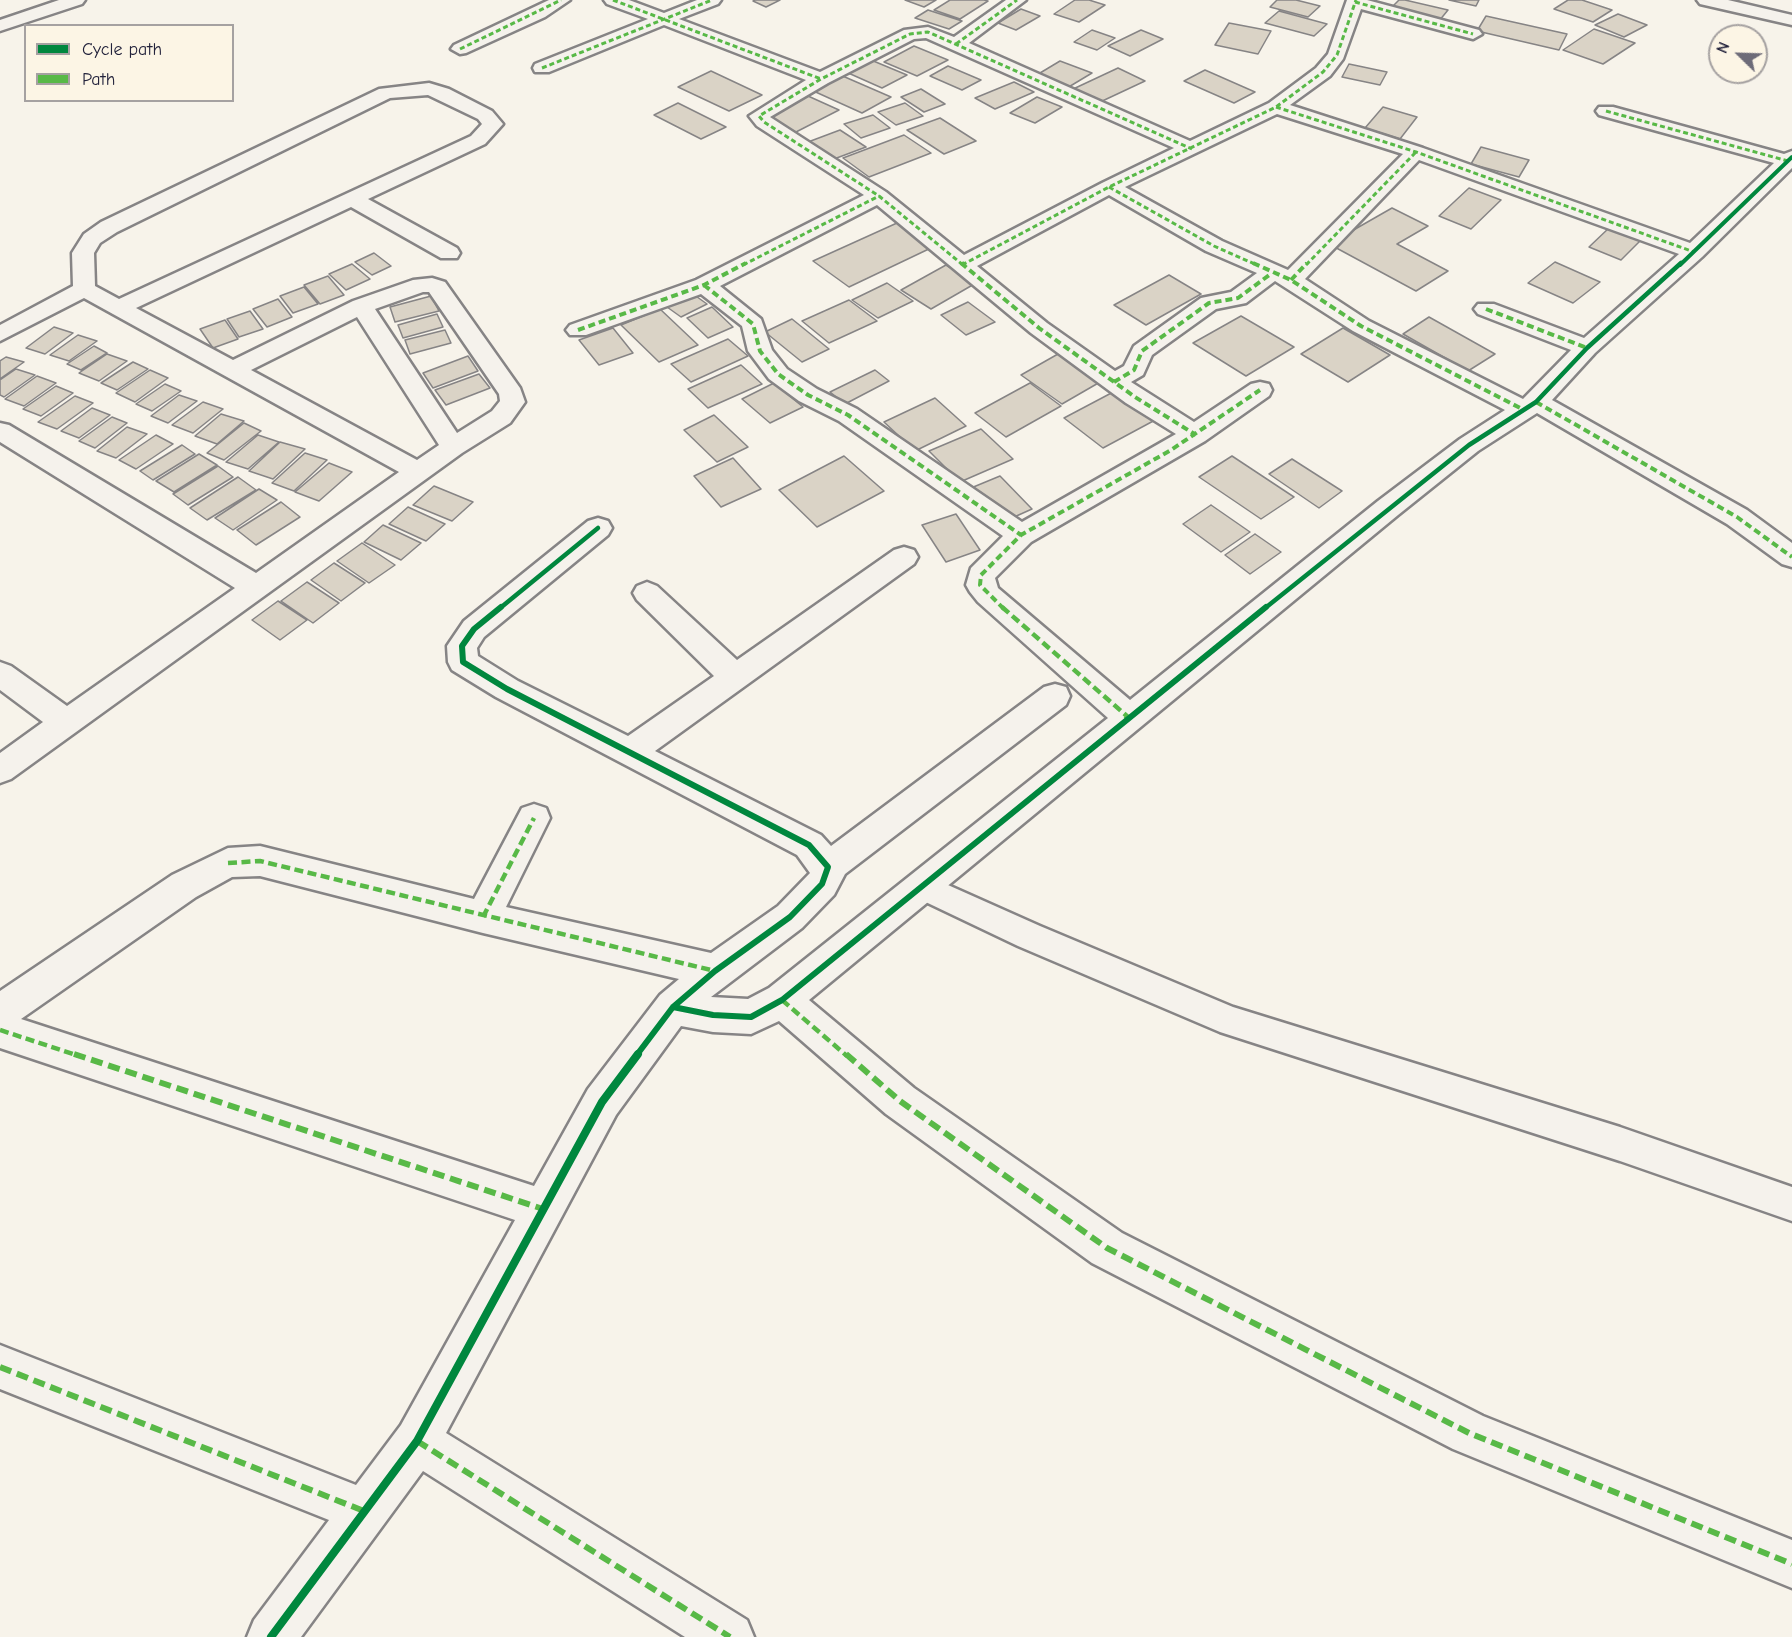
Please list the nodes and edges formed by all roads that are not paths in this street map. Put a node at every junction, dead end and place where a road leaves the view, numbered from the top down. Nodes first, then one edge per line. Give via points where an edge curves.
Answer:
1 (76, 0) edge
2 (561, 0) edge
3 (613, 0) edge
4 (712, 0) edge
5 (1017, 0) edge
6 (1706, 0) edge
7 (1356, 1) edge
8 (661, 19) junction
9 (1792, 20) edge
10 (0, 26) edge
11 (1473, 34) dead end
12 (956, 44) junction
13 (460, 49) dead end
14 (542, 68) dead end
15 (820, 79) junction
16 (1276, 107) junction
17 (1606, 111) dead end
18 (1192, 149) junction
19 (1416, 152) junction
20 (1790, 159) edge
21 (1109, 187) junction
22 (879, 196) junction
23 (352, 199) junction
24 (1695, 252) junction
25 (449, 253) dead end
26 (962, 265) junction
27 (1281, 277) junction
28 (704, 285) junction
29 (84, 289) junction
30 (361, 306) junction
31 (118, 308) junction
32 (1486, 309) dead end
33 (578, 330) dead end
34 (0, 334) edge
35 (1587, 348) junction
36 (232, 370) junction
37 (1114, 382) junction
38 (1260, 390) dead end
39 (1530, 406) junction
40 (0, 431) edge
41 (1196, 435) junction
42 (453, 447) junction
43 (419, 472) junction
44 (598, 528) dead end
45 (1020, 535) junction
46 (904, 557) dead end
47 (1792, 557) edge
48 (256, 587) junction
49 (647, 593) dead end
50 (0, 674) edge
51 (735, 677) junction
52 (1054, 696) dead end
53 (1128, 717) junction
54 (67, 723) junction
55 (632, 751) junction
56 (0, 771) edge
57 (534, 818) dead end
58 (828, 867) junction
59 (921, 886) junction
60 (483, 917) junction
61 (715, 971) junction
62 (782, 1000) junction
63 (673, 1007) junction
64 (0, 1012) edge
65 (0, 1030) edge
66 (1792, 1204) edge
67 (543, 1209) junction
68 (0, 1367) edge
69 (417, 1441) junction
70 (364, 1511) junction
71 (1792, 1564) edge
72 (271, 1637) edge
73 (730, 1637) edge

1 - 10 street
2 - 13 street
3 - 8 street
4 - 8 street
5 - 12 street
6 - 9 street
7 - 11 street
7 - 16 street via 1337,55 1323,72
8 - 14 street
8 - 15 street
12 - 15 street via 928,32 910,34
12 - 18 street
15 - 22 street via 762,113 760,119
16 - 18 street
16 - 19 street
17 - 20 street
18 - 21 street
19 - 24 street
19 - 27 street
20 - 24 street
21 - 26 street
21 - 27 street via 1214,246
22 - 26 street
22 - 28 street
23 - 25 street
23 - 29 street via 478,140 493,124 486,116 429,89 386,93 109,227 92,239 83,253
23 - 31 street
24 - 35 street
26 - 37 street
27 - 37 street via 1238,298 1209,303 1142,351 1134,370
27 - 39 street via 1361,326
28 - 33 street
28 - 45 street via 753,324 760,351 778,374 808,395 849,415
29 - 31 street
29 - 34 street
30 - 36 street
30 - 42 street
30 - 42 street via 421,285 437,287 511,394 513,402 501,417
31 - 36 street
32 - 35 street
35 - 39 street
36 - 43 street
37 - 41 street
38 - 41 street
39 - 47 street via 1737,517
39 - 53 street via 1469,445
40 - 48 street
41 - 45 street
42 - 43 street
43 - 48 street
44 - 55 street via 474,629 462,646 462,662 507,689
45 - 53 street via 985,568 980,585
46 - 51 street
48 - 54 street
49 - 51 street
50 - 54 street
51 - 55 street
52 - 58 street
53 - 59 street
54 - 56 street
55 - 58 street via 809,845
57 - 60 street
58 - 61 street via 822,884 790,917
59 - 62 street
59 - 66 lane via 1231,1021 1620,1144
60 - 61 street
60 - 64 street via 260,861 228,863 184,886
61 - 63 street
62 - 63 street via 752,1017
62 - 71 street via 900,1101 1107,1248 1469,1433
63 - 67 street via 602,1101
65 - 67 street
67 - 69 street
68 - 70 street
69 - 70 street
69 - 73 street
70 - 72 street

